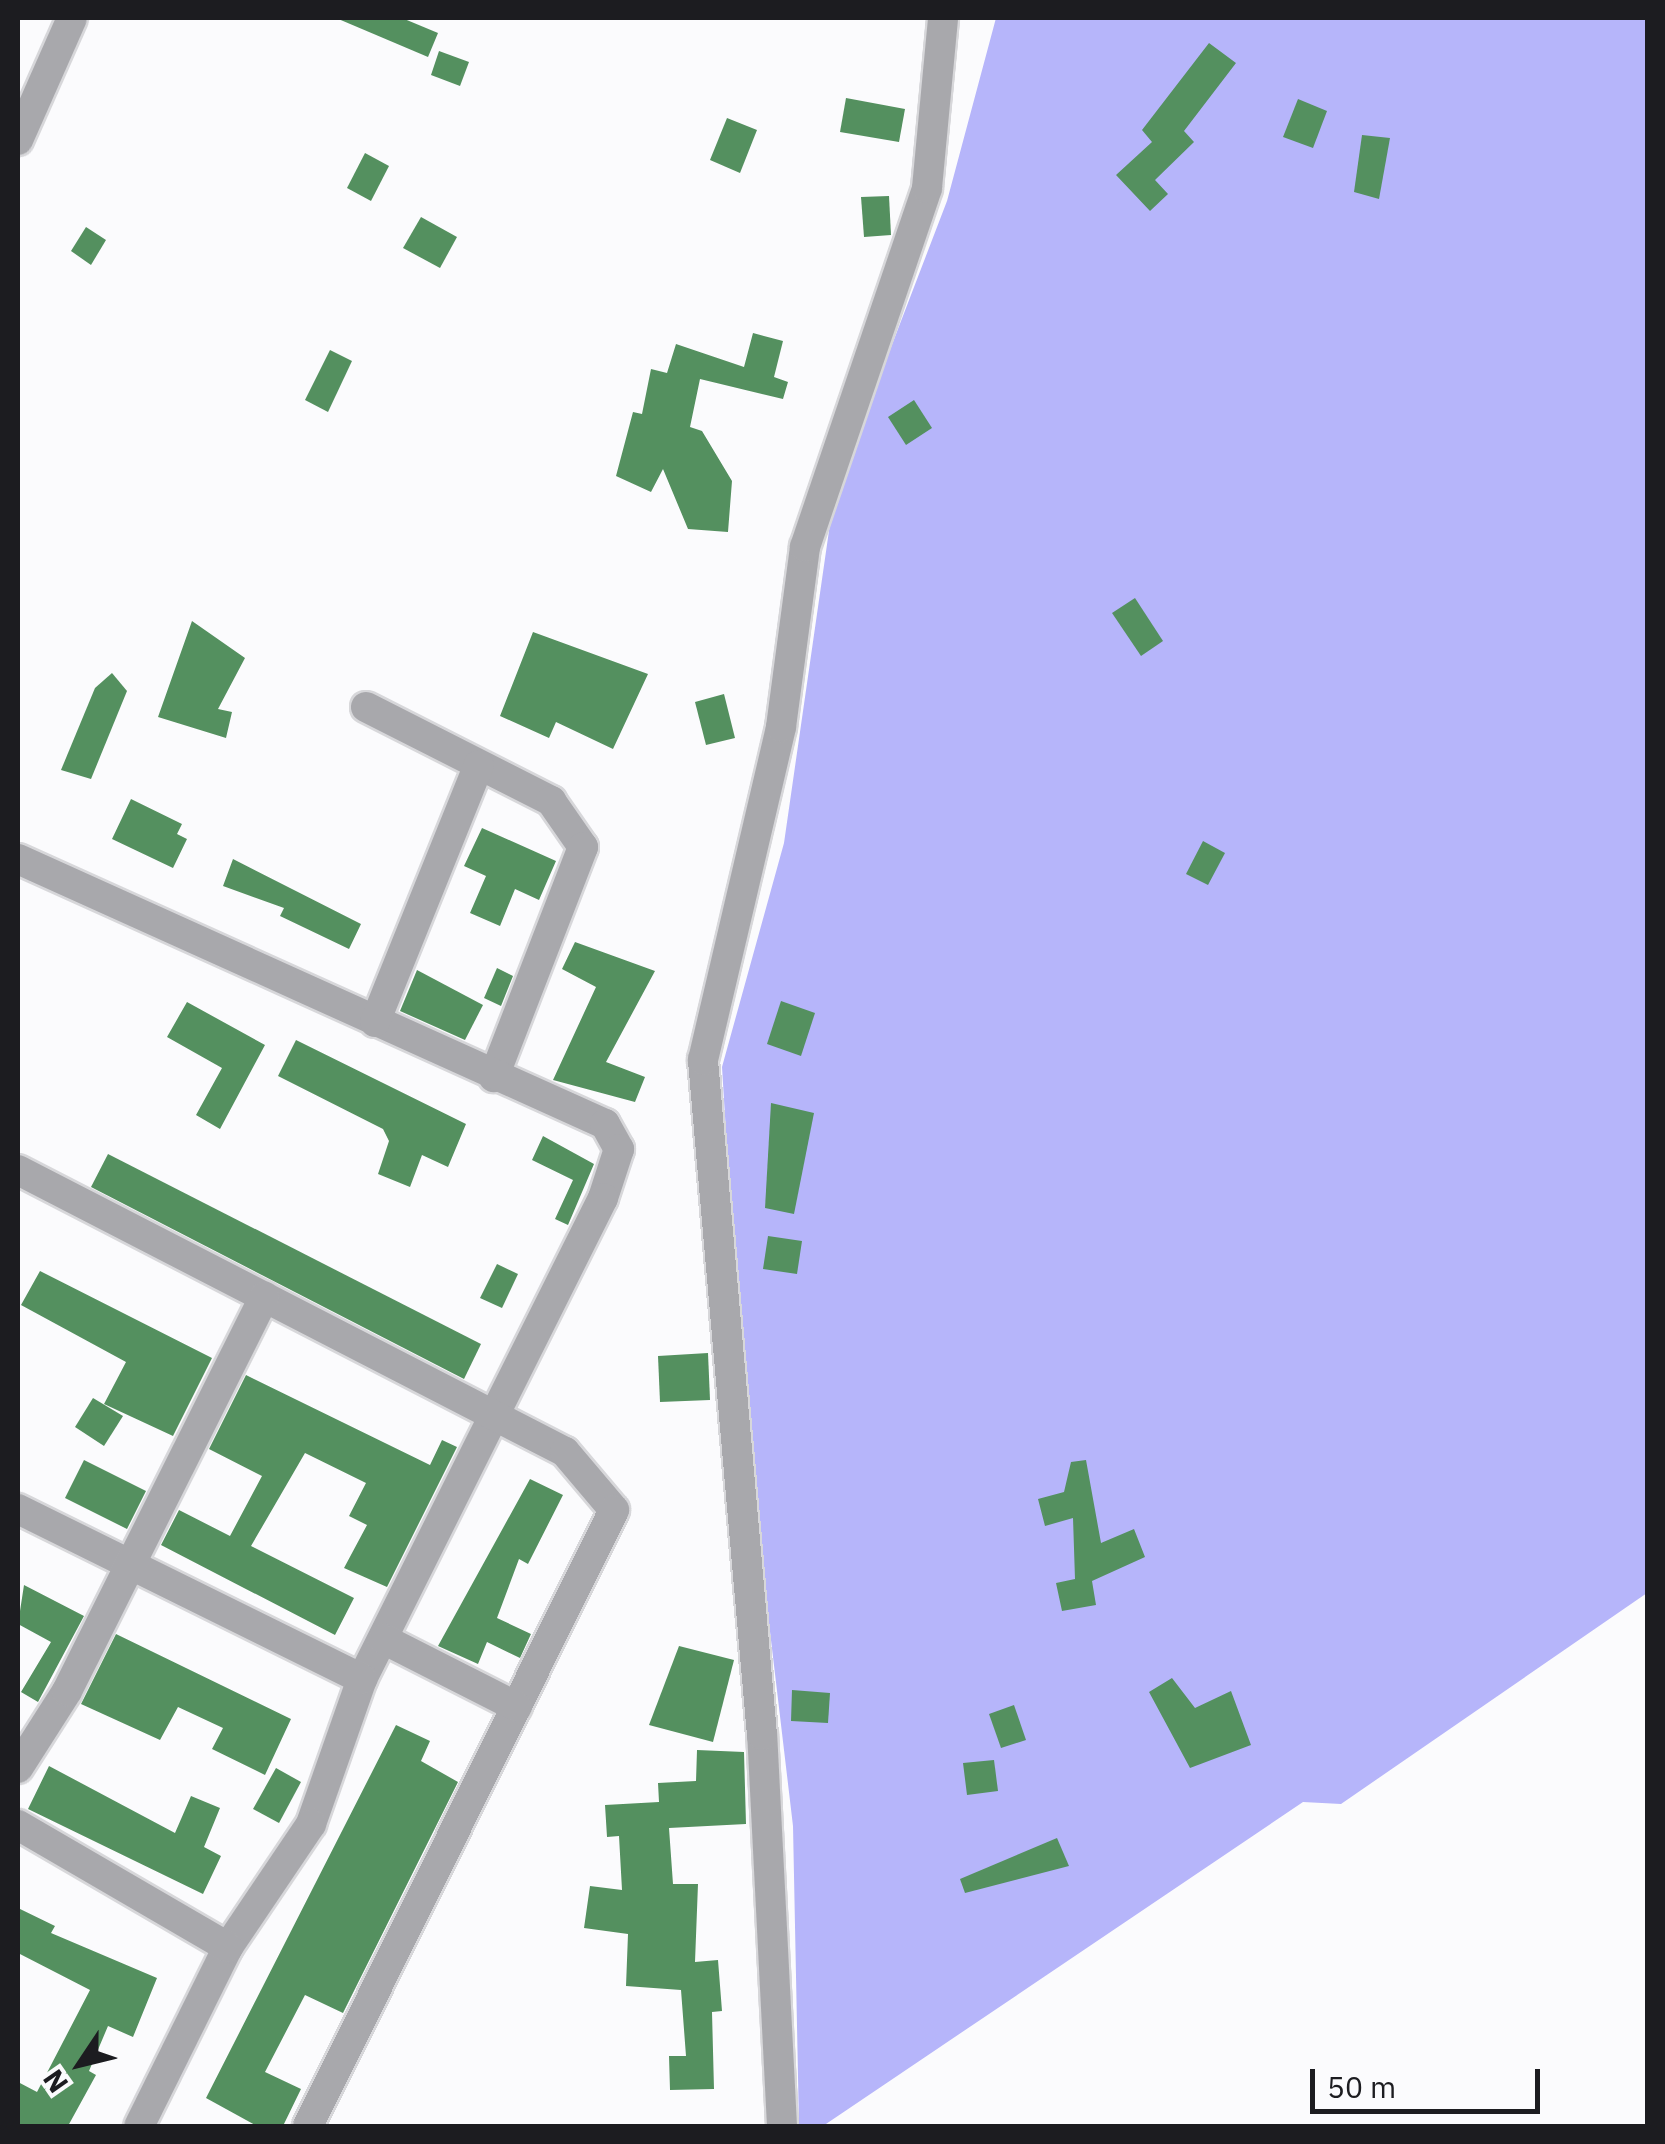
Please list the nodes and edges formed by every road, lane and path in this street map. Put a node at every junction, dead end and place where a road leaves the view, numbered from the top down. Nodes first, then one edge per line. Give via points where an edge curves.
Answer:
1 (72, 18) edge
2 (942, 18) edge
3 (18, 140) edge
4 (366, 707) dead end
5 (480, 765) junction
6 (18, 859) edge
7 (375, 1022) junction
8 (494, 1077) junction
9 (18, 1170) edge
10 (264, 1296) junction
11 (493, 1419) junction
12 (18, 1509) edge
13 (129, 1562) junction
14 (383, 1639) junction
15 (362, 1680) junction
16 (516, 1707) junction
17 (18, 1768) edge
18 (18, 1825) edge
19 (228, 1947) junction
20 (139, 2126) edge
21 (308, 2126) edge
22 (782, 2126) edge

1 - 3 street
2 - 22 street via 927,188 805,547 781,727 703,1060 762,1734
4 - 5 street
5 - 7 street
5 - 8 street via 550,801 583,847
6 - 7 street
7 - 8 street
8 - 11 street via 605,1124 620,1148
9 - 10 street
10 - 11 street
10 - 13 street
11 - 14 street
11 - 16 street via 565,1452 614,1510
12 - 13 street
13 - 15 street
13 - 17 street via 68,1692
14 - 15 street
14 - 16 street
15 - 19 street via 312,1824
16 - 21 street
18 - 19 street
19 - 20 street

